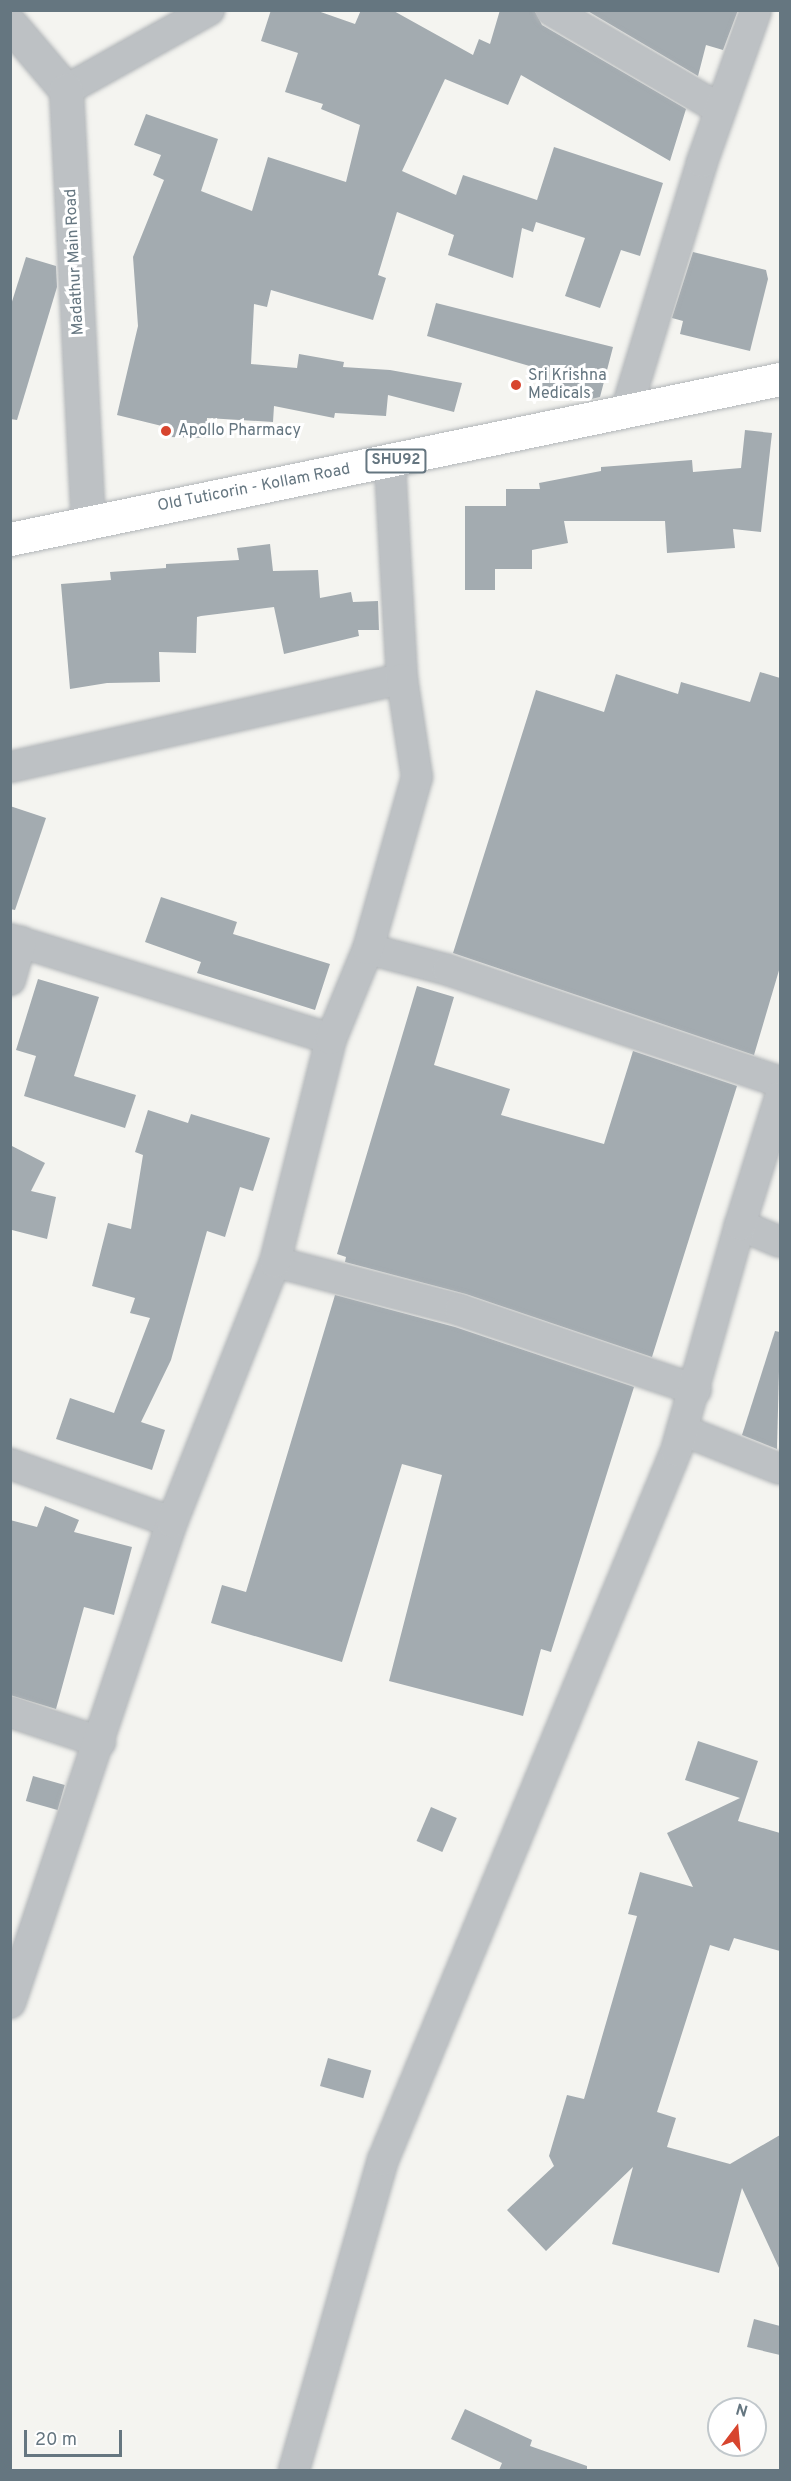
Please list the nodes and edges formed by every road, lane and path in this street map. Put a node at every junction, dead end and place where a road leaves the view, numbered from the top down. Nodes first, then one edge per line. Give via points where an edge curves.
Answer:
1 (209, 10) edge
2 (551, 10) edge
3 (756, 10) edge
4 (10, 24) edge
5 (66, 90) junction
6 (720, 109) junction
7 (780, 379) edge
8 (626, 411) junction
9 (390, 462) junction
10 (88, 520) junction
11 (10, 539) edge
12 (402, 679) junction
13 (10, 767) edge
14 (16, 941) edge
15 (368, 949) junction
16 (10, 980) edge
17 (331, 1039) junction
18 (780, 1082) edge
19 (780, 1097) edge
20 (740, 1225) junction
21 (780, 1242) edge
22 (275, 1262) junction
23 (696, 1390) junction
24 (682, 1430) junction
25 (10, 1464) edge
26 (780, 1469) edge
27 (172, 1522) junction
28 (10, 1712) edge
29 (100, 1742) junction
30 (22, 1937) edge
31 (10, 2003) edge
32 (294, 2470) edge

1 - 5 street
2 - 6 street
3 - 6 street
4 - 5 street
5 - 10 street, Madathur Main Road
6 - 8 street
7 - 8 main road, Old Tuticorin - Kollam Road / SHU92
8 - 9 main road, Old Tuticorin - Kollam Road / SHU92
9 - 10 main road, Old Tuticorin - Kollam Road / SHU92
9 - 12 street
10 - 11 main road, Old Tuticorin - Kollam Road / SHU92
12 - 13 street
12 - 15 street via 417,777
14 - 16 street
14 - 17 street
15 - 17 street
15 - 18 street via 448,970
17 - 22 street
19 - 20 street
20 - 21 street
20 - 23 street
22 - 23 street via 460,1310
22 - 27 street
23 - 24 street
24 - 26 street
24 - 32 street via 558,1741 383,2160
25 - 27 street
27 - 29 street
28 - 29 street
29 - 30 street
30 - 31 street

